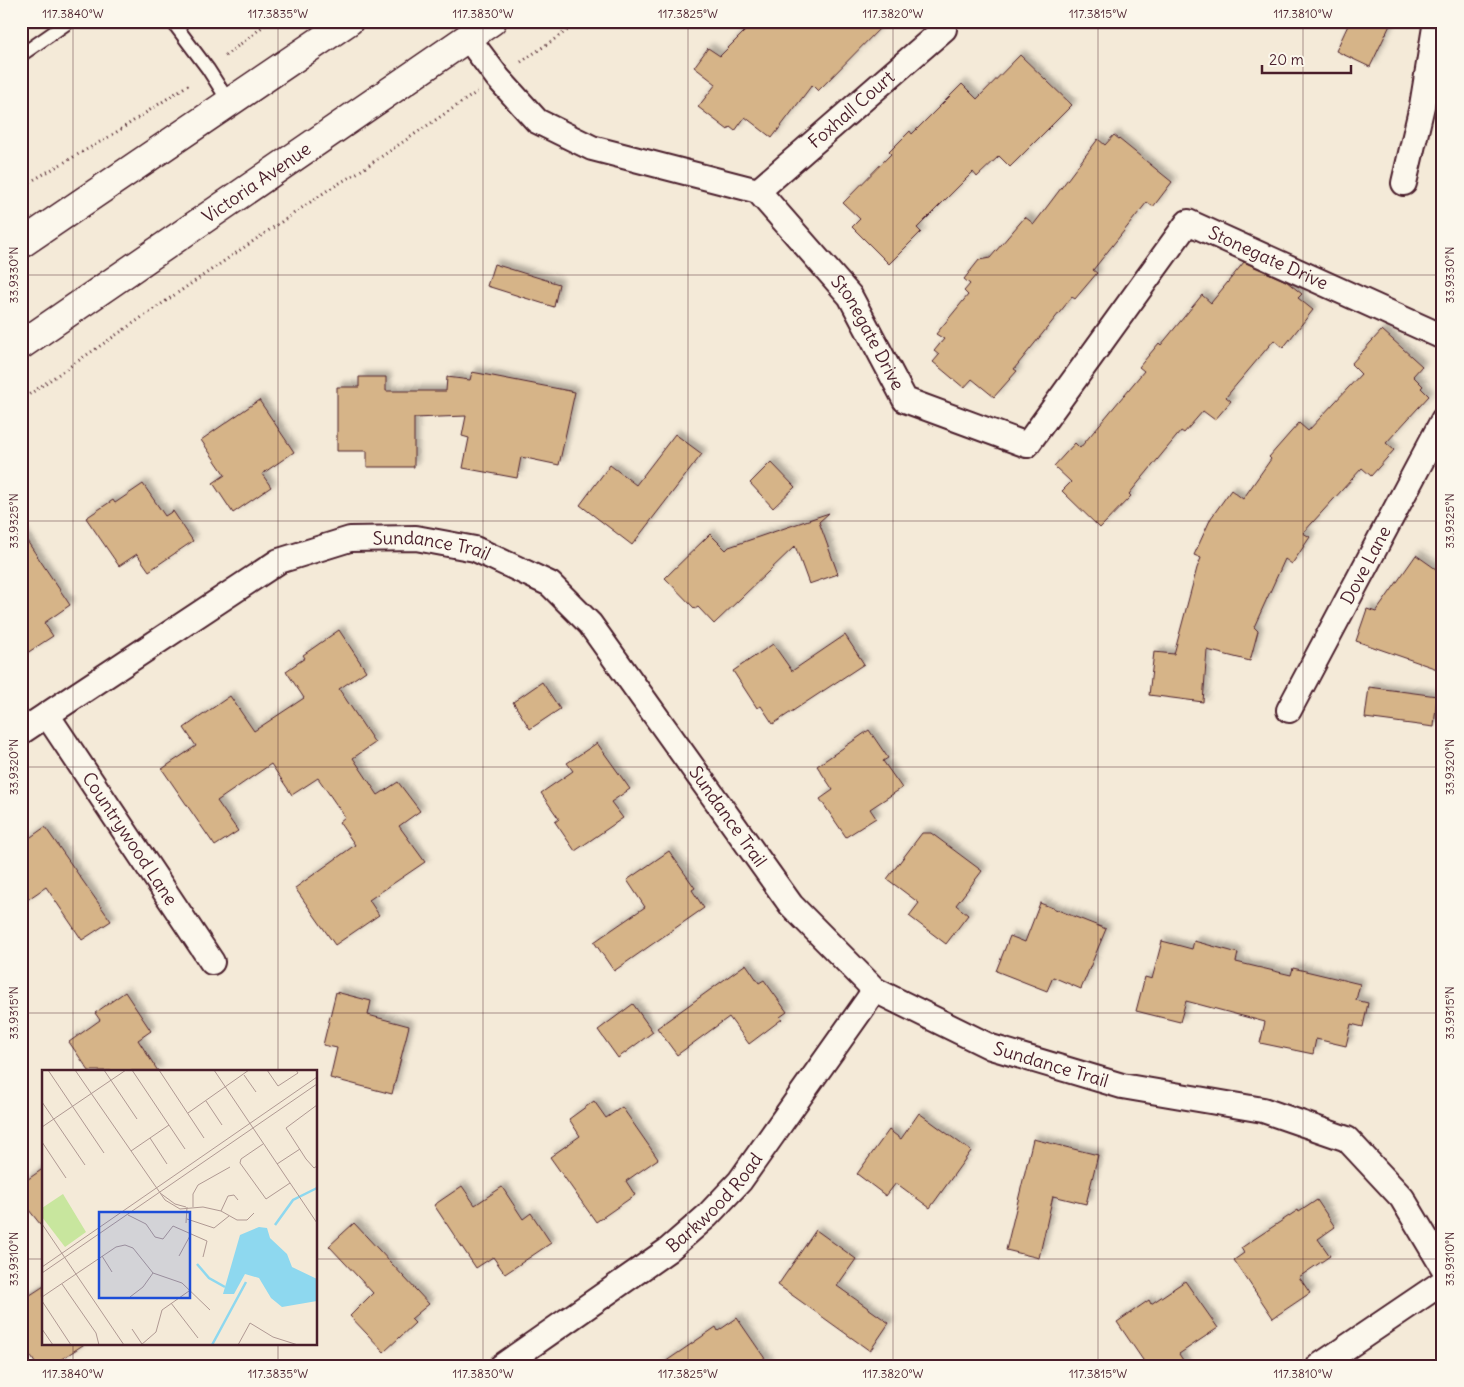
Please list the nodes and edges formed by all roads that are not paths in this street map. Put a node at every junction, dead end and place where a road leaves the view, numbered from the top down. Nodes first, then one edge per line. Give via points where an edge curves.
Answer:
1 (70, 21) edge
2 (172, 21) edge
3 (349, 21) edge
4 (492, 21) edge
5 (1436, 21) edge
6 (944, 29) dead end
7 (468, 38) junction
8 (21, 55) edge
9 (229, 102) junction
10 (1432, 109) edge
11 (1404, 183) dead end
12 (758, 191) junction
13 (21, 244) edge
14 (1443, 338) edge
15 (21, 345) edge
16 (1443, 420) edge
17 (1289, 710) dead end
18 (47, 714) junction
19 (21, 732) edge
20 (212, 962) dead end
21 (875, 990) junction
22 (1443, 1267) edge
23 (1443, 1282) edge
24 (502, 1366) edge
25 (1319, 1366) edge

1 - 8 lane
2 - 9 lane
3 - 9 main road
4 - 7 main road, Victoria Avenue
5 - 10 street
6 - 12 street, Foxhall Court
7 - 12 street via 498,78 537,121 592,148
7 - 15 main road, Victoria Avenue
9 - 13 main road
10 - 11 street
12 - 14 street, Stonegate Drive via 850,296 905,400 1027,444 1188,222
16 - 17 street, Dove Lane
18 - 19 street, Sundance Trail
18 - 20 street, Countrywood Lane
18 - 21 street, Sundance Trail via 279,561 350,539 416,538 475,549 550,584 590,624 791,905
21 - 22 street, Sundance Trail via 991,1048 1122,1086 1262,1110 1347,1140 1402,1198
21 - 24 street, Barkwood Road via 740,1181 708,1216 668,1250
23 - 25 street

